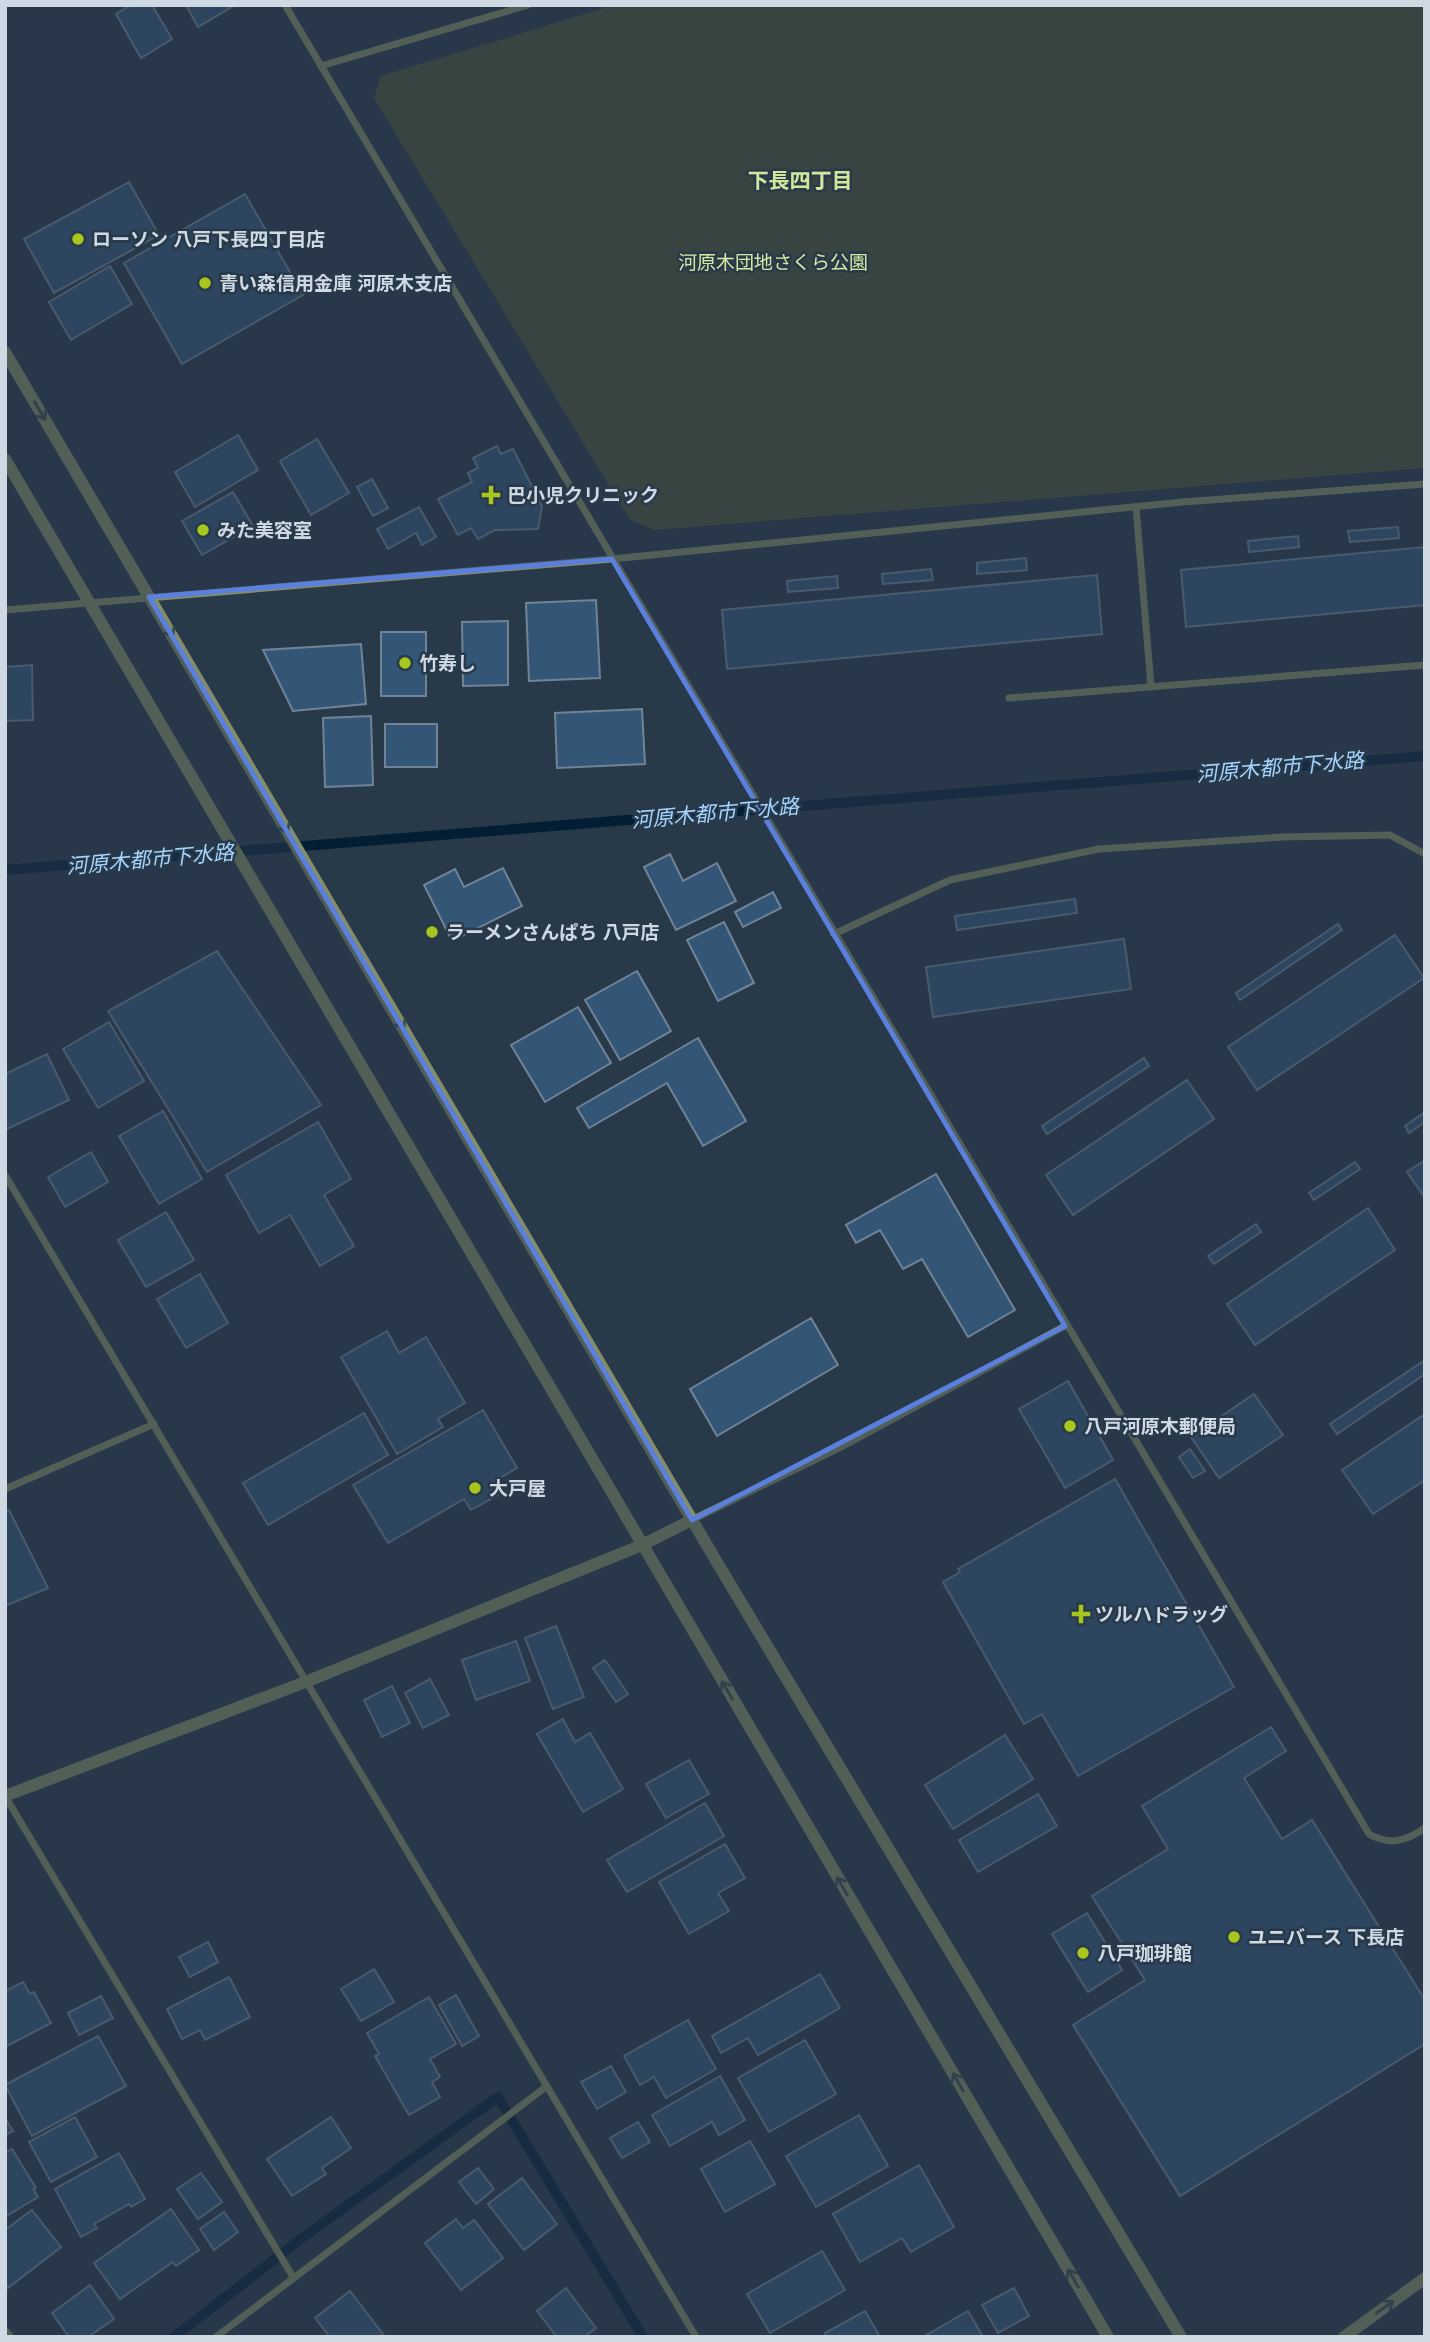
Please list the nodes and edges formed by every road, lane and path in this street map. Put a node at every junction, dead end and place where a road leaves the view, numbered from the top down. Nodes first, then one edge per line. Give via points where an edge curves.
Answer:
1 (285, 5) edge
2 (528, 5) edge
3 (321, 66) junction
4 (5, 352) edge
5 (5, 459) edge
6 (1425, 484) edge
7 (1136, 507) junction
8 (612, 559) junction
9 (149, 597) junction
10 (89, 601) junction
11 (5, 610) edge
12 (1425, 665) edge
13 (1151, 687) junction
14 (1009, 698) dead end
15 (1425, 854) edge
16 (834, 934) junction
17 (5, 1175) edge
18 (1065, 1326) junction
19 (153, 1424) junction
20 (5, 1489) edge
21 (692, 1520) junction
22 (642, 1545) junction
23 (308, 1681) junction
24 (5, 1796) edge
25 (1425, 1828) edge
26 (547, 2085) junction
27 (293, 2277) junction
28 (1425, 2278) edge
29 (5, 2330) edge
30 (11, 2337) edge
31 (216, 2337) edge
32 (696, 2337) edge
33 (1108, 2337) edge
34 (1181, 2337) edge
35 (1345, 2337) edge

1 - 3 street
2 - 3 street
3 - 8 street
4 -> 9 street
5 - 10 street
6 - 7 street
7 - 8 street
7 - 13 street
8 - 9 street
8 - 16 street
9 - 10 street
9 -> 21 street
10 - 11 street
10 - 22 street
12 - 13 street
13 - 14 street
15 - 16 street via 1390,835 1099,849 950,880
16 - 18 street
17 - 19 street
18 - 21 street
18 - 25 street via 1368,1834 1396,1842
19 - 20 street
19 - 23 street
21 - 22 street
21 - 34 street
22 - 23 street
33 -> 22 street
23 - 24 street
23 - 26 street
24 - 27 street
26 - 27 street
26 - 32 street
27 - 31 street
35 -> 28 street
29 - 30 street

